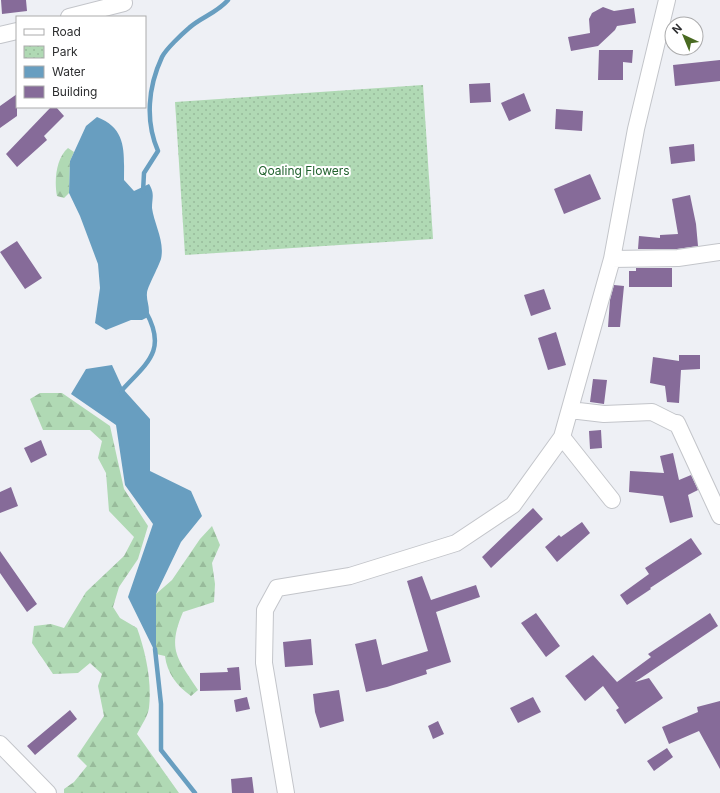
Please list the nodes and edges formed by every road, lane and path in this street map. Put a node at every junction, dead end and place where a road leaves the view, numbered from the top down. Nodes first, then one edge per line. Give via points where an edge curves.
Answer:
1 (667, 0) edge
2 (125, 7) edge
3 (75, 16) edge
4 (16, 31) edge
5 (0, 35) edge
6 (720, 252) edge
7 (612, 259) junction
8 (570, 410) junction
9 (562, 437) junction
10 (612, 500) dead end
11 (720, 516) edge
12 (0, 744) edge
13 (48, 793) edge
14 (286, 793) edge

1 - 7 street via 636,129
2 - 3 street
4 - 5 street
6 - 7 street via 678,258
7 - 8 street
8 - 9 street
8 - 11 street via 604,414 652,412 675,423
9 - 10 street
9 - 14 street via 513,505 456,543 350,576 277,588 265,610 264,663
12 - 13 street

